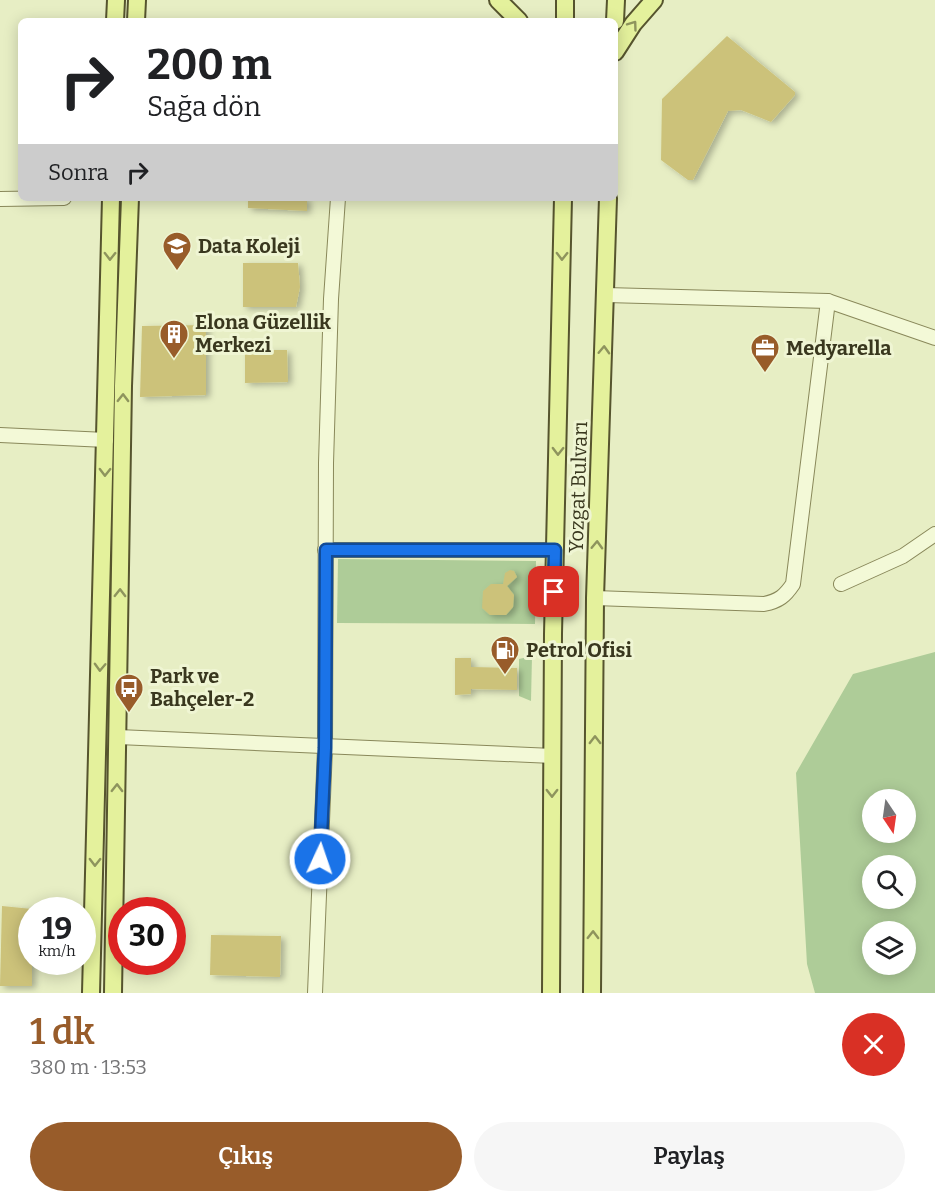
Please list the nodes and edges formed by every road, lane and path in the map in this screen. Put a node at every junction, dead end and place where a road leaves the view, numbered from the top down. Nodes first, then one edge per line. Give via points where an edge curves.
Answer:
1 (116, 0) edge
2 (137, 0) edge
3 (498, 0) edge
4 (565, 0) edge
5 (616, 0) edge
6 (654, 0) edge
7 (115, 18) edge
8 (136, 18) edge
9 (516, 18) edge
10 (566, 18) edge
11 (615, 18) edge
12 (618, 47) edge
13 (0, 199) edge
14 (18, 199) edge
15 (111, 201) edge
16 (130, 201) edge
17 (338, 201) edge
18 (564, 201) edge
19 (608, 201) edge
20 (606, 295) junction
21 (828, 301) junction
22 (935, 338) edge
23 (0, 435) edge
24 (106, 440) junction
25 (935, 534) edge
26 (326, 550) junction
27 (555, 550) junction
28 (842, 584) dead end
29 (595, 598) junction
30 (118, 737) junction
31 (325, 748) junction
32 (553, 756) junction
33 (91, 993) edge
34 (113, 993) edge
35 (315, 993) edge
36 (552, 993) edge
37 (592, 993) edge

1 - 7 main road
2 - 8 main road
3 - 9 main road
4 - 10 main road
5 - 11 main road
12 -> 6 main road
13 - 14 street
15 -> 24 main road
30 -> 16 main road
17 - 26 street via 330,311
18 -> 27 main road, Yozgat Bulvarı
19 - 20 main road, Yozgat Bulvarı
20 - 21 street
29 -> 20 main road, Yozgat Bulvarı
21 - 22 street
21 - 29 street via 793,584 786,595 777,602 764,604
23 - 24 street
24 -> 33 main road
25 - 28 street via 903,556
26 - 27 street
26 - 31 street
27 - 32 main road, Yozgat Bulvarı
37 -> 29 main road, Yozgat Bulvarı
30 - 31 street
34 -> 30 main road
31 - 32 street
31 - 35 street
32 -> 36 main road, Yozgat Bulvarı

